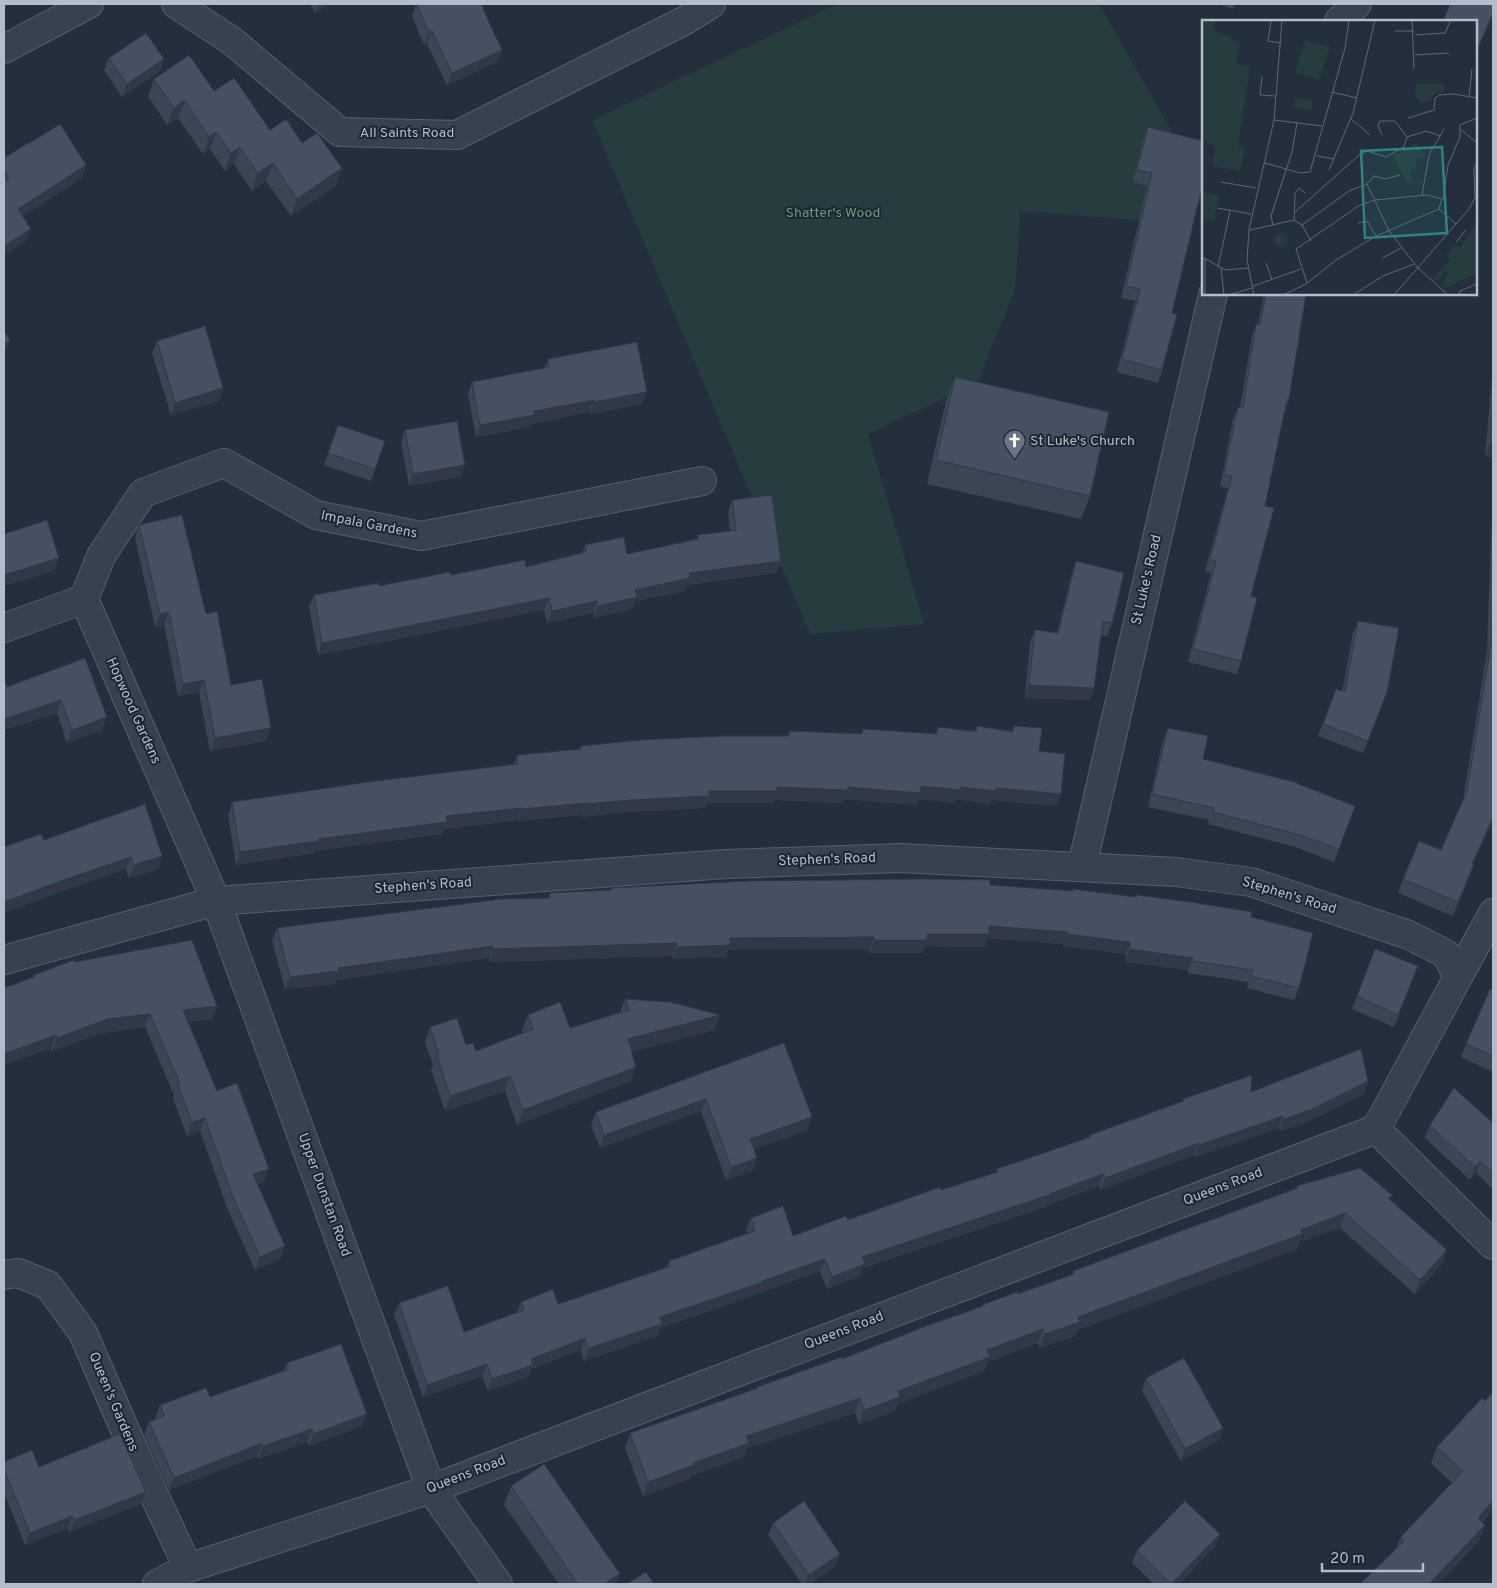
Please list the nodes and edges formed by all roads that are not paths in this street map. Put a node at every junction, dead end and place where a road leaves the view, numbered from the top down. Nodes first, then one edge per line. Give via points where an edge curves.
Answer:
1 (89, 4) edge
2 (176, 4) edge
3 (711, 4) edge
4 (1356, 4) edge
5 (1340, 20) edge
6 (4, 49) edge
7 (1213, 295) edge
8 (702, 481) dead end
9 (84, 599) junction
10 (4, 628) edge
11 (1082, 867) junction
12 (216, 901) junction
13 (1493, 913) edge
14 (4, 960) edge
15 (1458, 977) junction
16 (1376, 1129) junction
17 (1493, 1245) edge
18 (4, 1275) edge
19 (431, 1489) junction
20 (188, 1568) junction
21 (157, 1584) edge
22 (498, 1584) edge

1 - 6 street
2 - 3 street, All Saints Road via 232,41 340,132 458,135 684,21
4 - 5 street
7 - 11 street, St Luke's Road
8 - 9 street, Impala Gardens via 421,536 316,515 224,463 143,493 101,556
9 - 10 street
9 - 12 street, Hopwood Gardens
11 - 12 street, Stephen's Road via 900,858 726,864
11 - 15 street, Stephen's Road via 1176,872 1251,882 1409,935 1446,954
12 - 14 street, Stephen's Road
12 - 19 street, Upper Dunstan Road
13 - 15 street
15 - 16 street
16 - 17 street
16 - 19 street, Queens Road
18 - 20 street, Queen's Gardens via 18,1272 48,1285 84,1333
19 - 20 street, Queens Road
19 - 22 street, Upper Dunstan Road
20 - 21 street, Queens Road

